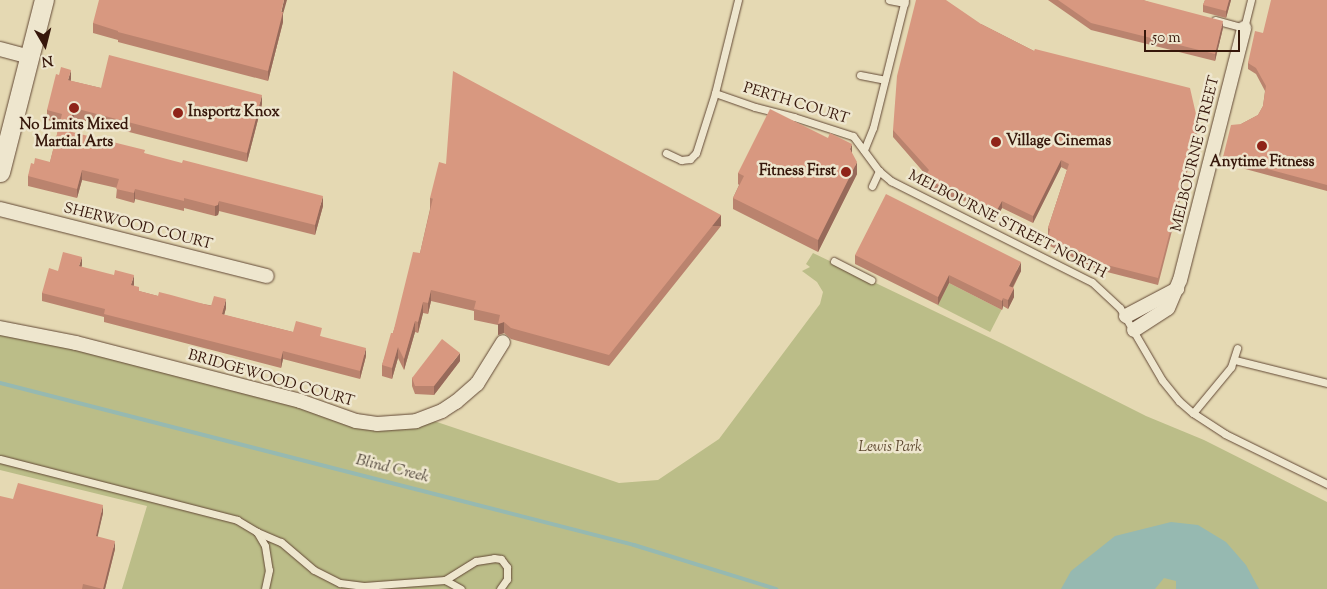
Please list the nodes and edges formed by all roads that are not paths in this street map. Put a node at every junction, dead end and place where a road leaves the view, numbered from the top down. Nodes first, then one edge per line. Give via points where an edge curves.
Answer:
1 (44, 0) edge
2 (738, 0) edge
3 (889, 0) edge
4 (1251, 0) edge
5 (905, 2) edge
6 (1207, 18) edge
7 (1244, 28) junction
8 (0, 49) edge
9 (30, 57) junction
10 (860, 75) dead end
11 (885, 80) junction
12 (715, 93) junction
13 (864, 150) junction
14 (666, 153) dead end
15 (0, 172) edge
16 (879, 172) junction
17 (872, 186) dead end
18 (0, 209) edge
19 (834, 261) dead end
20 (267, 276) dead end
21 (870, 280) dead end
22 (1177, 289) junction
23 (1126, 316) junction
24 (0, 328) edge
25 (1134, 330) junction
26 (504, 342) dead end
27 (1237, 348) dead end
28 (1235, 360) junction
29 (1327, 383) edge
30 (1192, 413) junction
31 (0, 458) edge
32 (1327, 484) edge
33 (257, 532) junction
34 (444, 580) junction
35 (265, 589) edge
36 (461, 589) edge
37 (500, 589) edge

1 - 9 street
2 - 12 lane
3 - 5 lane
4 - 7 lane
5 - 11 lane
6 - 7 lane
7 - 22 street, MELBOURNE STREET
8 - 9 street
9 - 15 street
10 - 11 lane
11 - 13 lane
12 - 13 lane, PERTH COURT via 853,136
12 - 14 lane via 694,157 681,160
13 - 16 lane, MELBOURNE STREET NORTH
16 - 17 lane
16 - 23 lane, MELBOURNE STREET NORTH via 1092,282 1113,299
18 - 20 street, SHERWOOD COURT
19 - 21 lane
22 - 23 street
22 - 25 street, MELBOURNE STREET via 1168,308
23 - 25 lane, MELBOURNE STREET NORTH
24 - 26 street, BRIDGEWOOD COURT via 85,345 300,401 356,421 377,424 416,421 456,402 477,384
25 - 30 lane, MELBOURNE STREET NORTH via 1162,380
27 - 28 lane
28 - 29 lane
28 - 30 lane
30 - 32 lane, MELBOURNE STREET NORTH via 1225,434
31 - 33 lane via 230,517
33 - 34 lane via 281,542 314,570 340,584 364,586
33 - 35 lane via 265,546 268,562
34 - 36 lane
34 - 37 lane via 481,560 502,559 508,574

